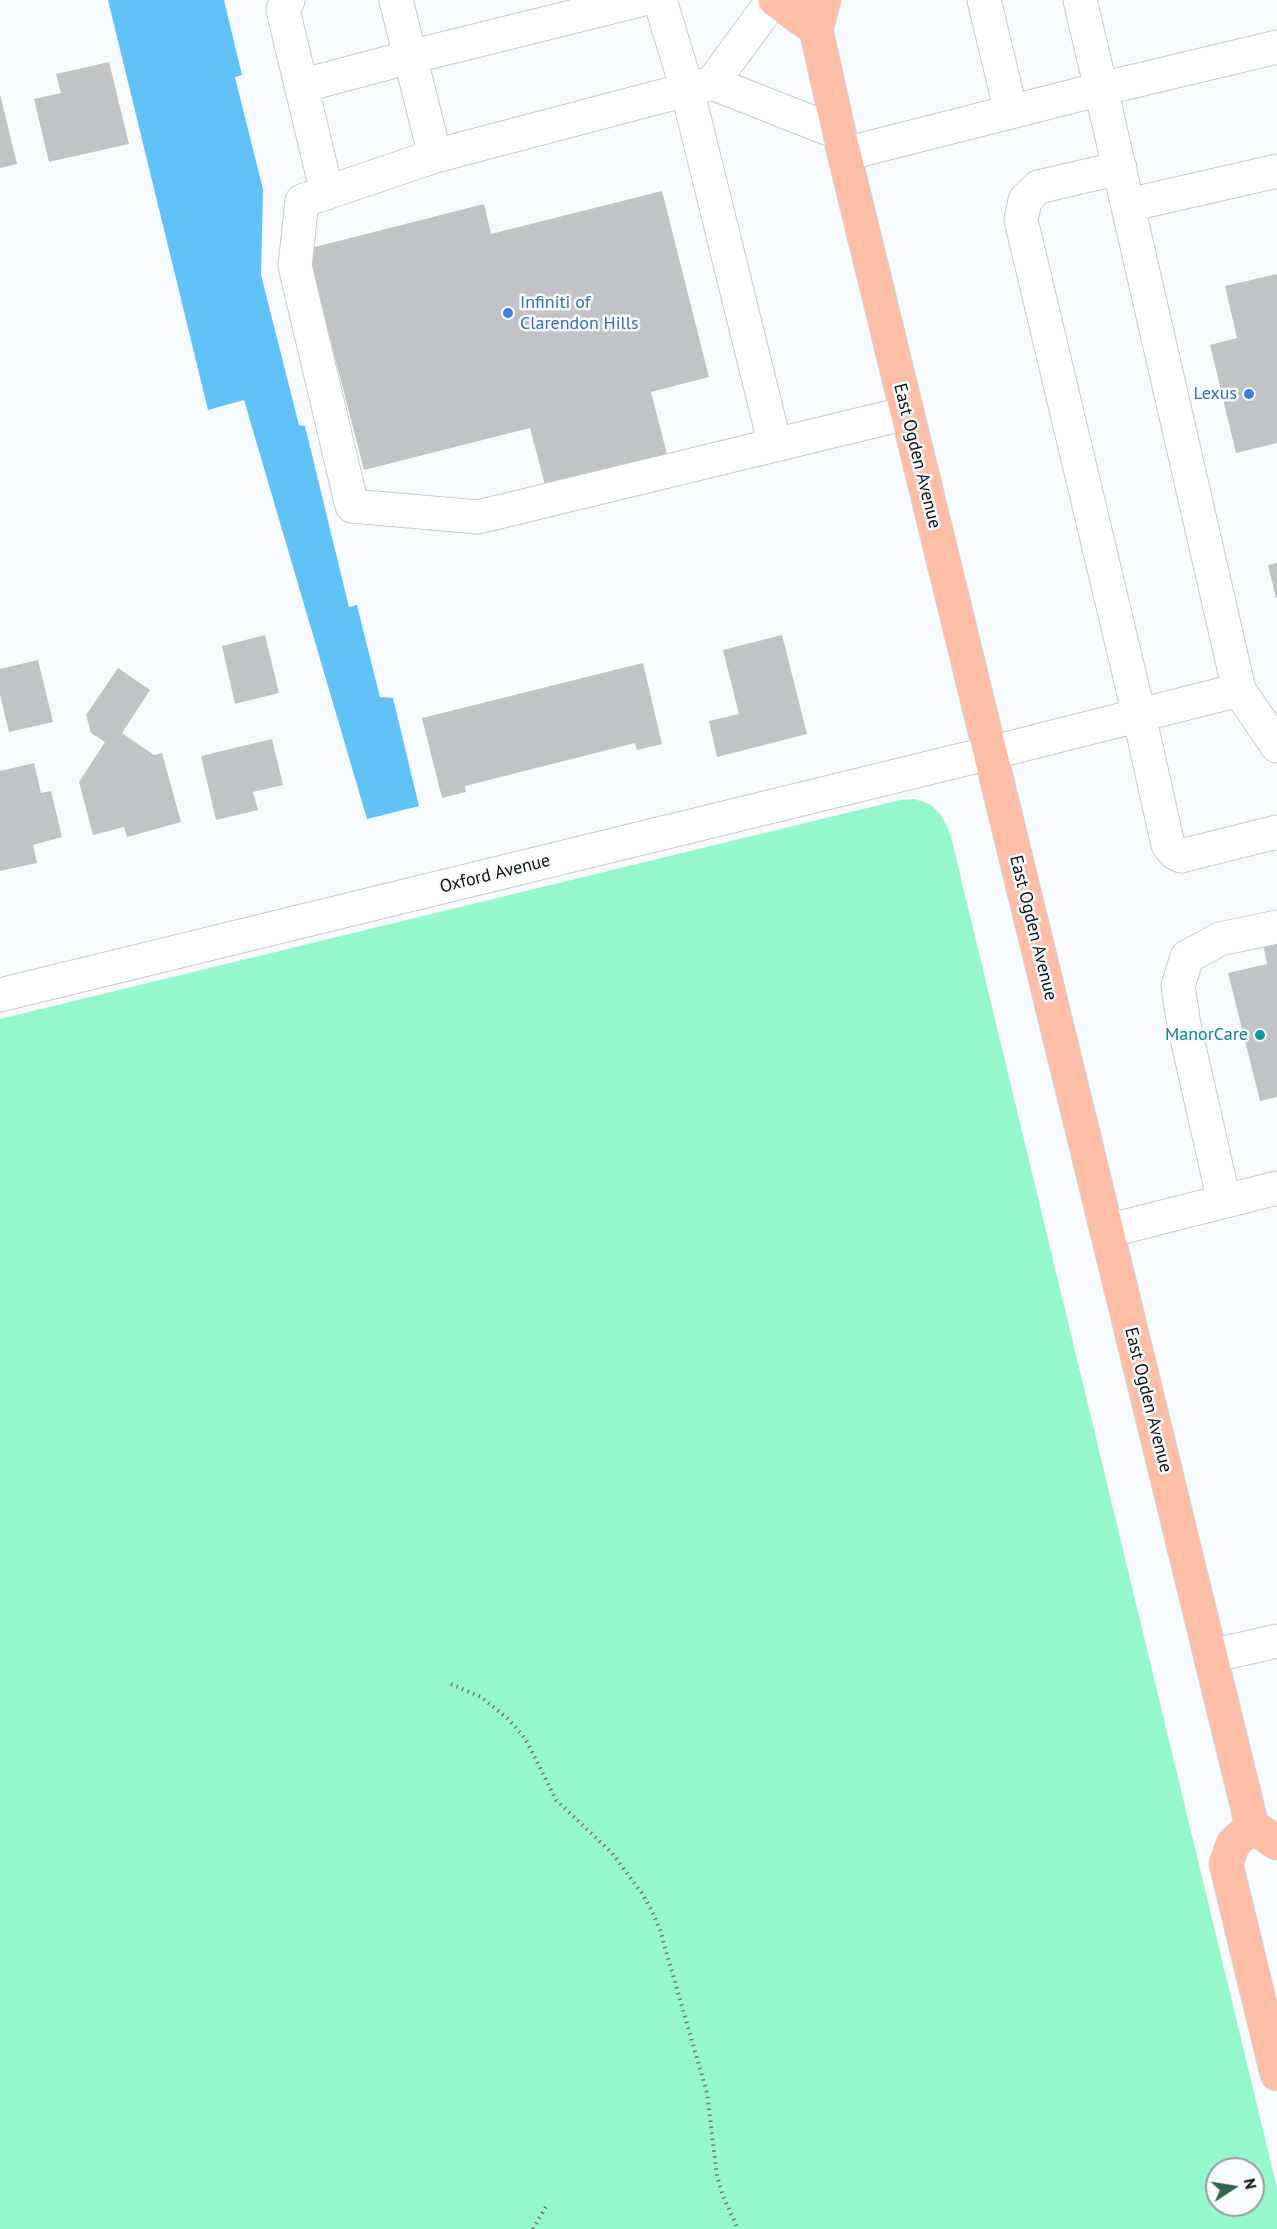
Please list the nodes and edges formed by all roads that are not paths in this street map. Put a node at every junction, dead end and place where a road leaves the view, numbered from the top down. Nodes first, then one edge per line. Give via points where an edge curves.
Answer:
1 (288, 0) edge
2 (396, 0) edge
3 (640, 0) edge
4 (660, 0) edge
5 (774, 0) edge
6 (984, 0) edge
7 (1080, 0) edge
8 (820, 14) edge
9 (1277, 46) edge
10 (410, 57) junction
11 (302, 86) junction
12 (700, 86) junction
13 (1101, 89) junction
14 (1011, 112) junction
15 (842, 143) junction
16 (435, 156) junction
17 (1120, 168) junction
18 (1277, 171) edge
19 (327, 193) junction
20 (1128, 205) junction
21 (907, 413) junction
22 (775, 445) junction
23 (1239, 690) junction
24 (1139, 715) junction
25 (1277, 746) edge
26 (990, 753) junction
27 (1277, 832) edge
28 (1277, 927) edge
29 (0, 995) edge
30 (1277, 1188) edge
31 (1224, 1201) junction
32 (1107, 1231) junction
33 (1277, 1641) edge
34 (1211, 1656) junction
35 (1264, 1835) edge
36 (1277, 2074) edge

1 - 11 street via 283,10
2 - 10 street
3 - 10 street
4 - 12 street
5 - 8 main road, East Ogden Avenue
5 - 12 street
6 - 14 street
7 - 13 street
8 - 15 main road, East Ogden Avenue
9 - 13 street
10 - 11 street
10 - 16 street
11 - 19 street
12 - 15 street
12 - 16 street
12 - 22 street
13 - 14 street
13 - 17 street
14 - 15 street
15 - 21 main road, East Ogden Avenue
16 - 19 street
17 - 20 street
17 - 24 street via 1038,187 1025,200 1021,220
18 - 20 street
19 - 22 street via 302,201 295,266 352,506 478,517
20 - 23 street
21 - 22 street
21 - 26 main road, East Ogden Avenue
23 - 24 street, Oxford Avenue
23 - 25 street
24 - 26 street, Oxford Avenue
24 - 27 street via 1168,845 1175,853 1181,856
26 - 29 street, Oxford Avenue
26 - 32 main road, East Ogden Avenue
28 - 31 street via 1220,939 1187,957 1178,986
30 - 31 street
31 - 32 street
32 - 34 main road, East Ogden Avenue
33 - 34 street
34 - 35 main road, East Ogden Avenue
35 - 36 main road, East Ogden Avenue via 1233,1844 1226,1864

